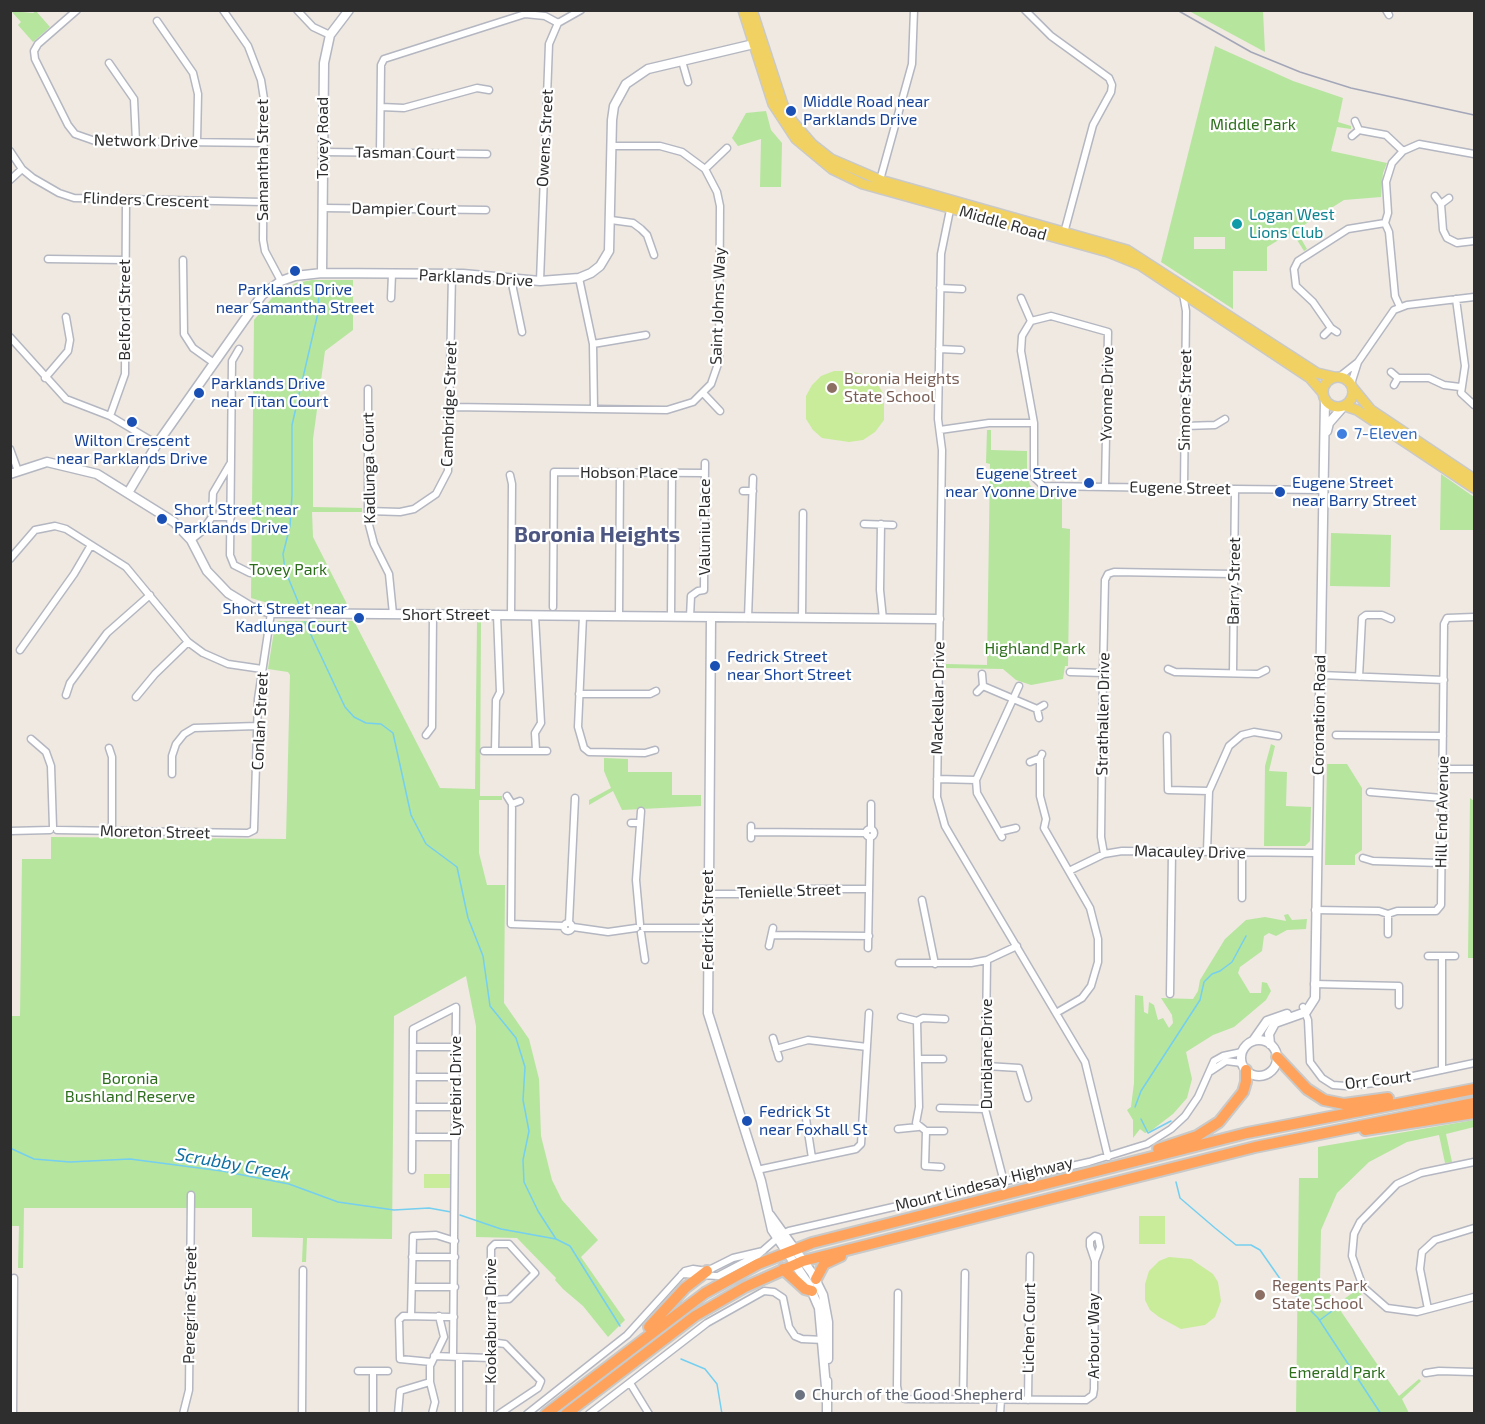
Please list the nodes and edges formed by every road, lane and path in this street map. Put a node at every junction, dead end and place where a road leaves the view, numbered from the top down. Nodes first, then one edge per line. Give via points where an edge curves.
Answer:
1 (77, 10) edge
2 (223, 10) edge
3 (297, 10) edge
4 (349, 10) edge
5 (581, 10) edge
6 (743, 10) edge
7 (752, 10) edge
8 (914, 10) edge
9 (1025, 10) edge
10 (157, 21) dead end
11 (558, 23) junction
12 (330, 35) junction
13 (757, 43) junction
14 (682, 61) junction
15 (108, 63) dead end
16 (688, 82) dead end
17 (489, 90) dead end
18 (381, 107) junction
19 (1355, 121) dead end
20 (1359, 130) junction
21 (1352, 136) dead end
22 (136, 142) junction
23 (197, 142) junction
24 (264, 142) junction
25 (611, 146) junction
26 (727, 148) dead end
27 (10, 151) edge
28 (1403, 151) junction
29 (323, 152) junction
30 (380, 153) junction
31 (487, 154) dead end
32 (1474, 154) edge
33 (22, 169) junction
34 (705, 169) junction
35 (10, 180) edge
36 (880, 180) junction
37 (1435, 196) dead end
38 (1449, 198) dead end
39 (126, 201) junction
40 (263, 202) junction
41 (952, 204) junction
42 (1441, 204) junction
43 (322, 208) junction
44 (486, 210) dead end
45 (611, 220) junction
46 (1385, 224) junction
47 (1064, 235) junction
48 (1474, 241) edge
49 (654, 255) dead end
50 (48, 259) dead end
51 (126, 260) junction
52 (183, 260) dead end
53 (322, 273) junction
54 (392, 274) junction
55 (452, 274) junction
56 (579, 278) junction
57 (511, 279) junction
58 (281, 280) junction
59 (540, 281) junction
60 (940, 288) junction
61 (962, 289) dead end
62 (1182, 293) junction
63 (1474, 297) edge
64 (391, 298) dead end
65 (1022, 298) dead end
66 (1456, 299) junction
67 (1201, 305) junction
68 (1400, 307) junction
69 (1186, 311) junction
70 (66, 317) dead end
71 (1031, 321) junction
72 (522, 332) dead end
73 (646, 335) dead end
74 (1324, 335) dead end
75 (10, 337) edge
76 (593, 345) junction
77 (238, 349) dead end
78 (939, 349) junction
79 (961, 350) dead end
80 (1358, 362) junction
81 (214, 363) junction
82 (1391, 372) dead end
83 (1337, 377) junction
84 (45, 378) junction
85 (1398, 378) junction
86 (1394, 385) dead end
87 (1352, 386) junction
88 (1460, 387) junction
89 (368, 389) dead end
90 (704, 394) junction
91 (1324, 397) junction
92 (1474, 405) edge
93 (450, 407) junction
94 (1344, 407) junction
95 (594, 409) junction
96 (720, 411) dead end
97 (110, 416) junction
98 (1225, 419) dead end
99 (1034, 423) junction
100 (1185, 426) junction
101 (940, 430) junction
102 (1324, 439) junction
103 (157, 444) junction
104 (10, 449) edge
105 (231, 463) junction
106 (705, 463) dead end
107 (14, 473) edge
108 (620, 473) junction
109 (672, 473) junction
110 (705, 473) junction
111 (510, 475) dead end
112 (753, 478) dead end
113 (1474, 479) edge
114 (1106, 487) junction
115 (1184, 488) junction
116 (1474, 488) edge
117 (1235, 489) junction
118 (1323, 490) junction
119 (743, 491) dead end
120 (753, 491) junction
121 (128, 494) junction
122 (368, 511) junction
123 (803, 513) dead end
124 (212, 517) junction
125 (231, 517) junction
126 (864, 524) dead end
127 (880, 524) junction
128 (893, 525) dead end
129 (191, 540) junction
130 (91, 545) junction
131 (10, 559) edge
132 (250, 573) dead end
133 (1233, 574) junction
134 (150, 595) junction
135 (553, 606) dead end
136 (271, 613) junction
137 (393, 614) junction
138 (433, 615) junction
139 (497, 615) junction
140 (511, 615) junction
141 (535, 616) junction
142 (583, 616) junction
143 (619, 616) junction
144 (671, 616) junction
145 (690, 616) junction
146 (711, 617) junction
147 (1474, 617) edge
148 (748, 618) junction
149 (802, 618) junction
150 (883, 619) junction
151 (939, 619) junction
152 (1391, 619) dead end
153 (188, 642) junction
154 (20, 650) dead end
155 (262, 669) junction
156 (1168, 669) dead end
157 (1266, 670) dead end
158 (1070, 672) dead end
159 (1103, 673) junction
160 (1233, 673) junction
161 (982, 674) dead end
162 (1320, 675) junction
163 (1359, 677) junction
164 (1444, 680) junction
165 (984, 686) junction
166 (1019, 686) dead end
167 (656, 691) dead end
168 (977, 693) dead end
169 (579, 694) junction
170 (66, 695) dead end
171 (136, 697) dead end
172 (1013, 699) junction
173 (1044, 705) dead end
174 (1037, 709) junction
175 (1039, 718) dead end
176 (257, 726) junction
177 (426, 735) dead end
178 (1336, 735) dead end
179 (1167, 736) dead end
180 (1278, 736) dead end
181 (1443, 736) junction
182 (31, 739) dead end
183 (109, 748) dead end
184 (655, 750) dead end
185 (484, 751) dead end
186 (495, 751) junction
187 (536, 751) junction
188 (547, 751) dead end
189 (1029, 762) dead end
190 (1443, 769) junction
191 (1474, 769) edge
192 (172, 774) dead end
193 (937, 779) junction
194 (976, 780) junction
195 (1209, 791) junction
196 (1370, 792) dead end
197 (507, 796) dead end
198 (575, 798) dead end
199 (1442, 798) junction
200 (520, 801) dead end
201 (512, 804) junction
202 (871, 804) dead end
203 (575, 807) junction
204 (585, 807) dead end
205 (641, 811) dead end
206 (631, 823) dead end
207 (640, 823) junction
208 (1016, 828) dead end
209 (54, 829) junction
210 (254, 830) joint
211 (10, 831) edge
212 (112, 831) junction
213 (751, 832) dead end
214 (869, 833) junction
215 (1172, 852) junction
216 (1207, 852) junction
217 (1242, 853) junction
218 (1316, 853) junction
219 (1104, 854) junction
220 (1363, 858) dead end
221 (1441, 863) junction
222 (1069, 871) junction
223 (869, 889) junction
224 (708, 894) junction
225 (1242, 898) dead end
226 (922, 900) dead end
227 (1315, 910) junction
228 (1388, 914) junction
229 (569, 925) junction
230 (640, 928) junction
231 (708, 928) junction
232 (1388, 934) dead end
233 (869, 936) junction
234 (769, 946) dead end
235 (1017, 946) junction
236 (868, 948) dead end
237 (1428, 956) dead end
238 (1442, 956) junction
239 (1455, 956) dead end
240 (645, 960) dead end
241 (987, 960) junction
242 (899, 963) dead end
243 (935, 964) junction
244 (1314, 988) junction
245 (1170, 994) dead end
246 (1399, 1005) dead end
247 (1304, 1010) junction
248 (1056, 1012) junction
249 (869, 1013) dead end
250 (901, 1017) dead end
251 (945, 1019) dead end
252 (917, 1021) junction
253 (773, 1038) dead end
254 (1253, 1041) junction
255 (1270, 1044) junction
256 (413, 1047) junction
257 (457, 1047) junction
258 (867, 1047) junction
259 (776, 1049) junction
260 (1242, 1052) junction
261 (1277, 1057) junction
262 (779, 1058) dead end
263 (919, 1059) junction
264 (943, 1059) dead end
265 (1474, 1063) edge
266 (986, 1066) junction
267 (1244, 1067) junction
268 (1443, 1070) junction
269 (1208, 1074) junction
270 (413, 1077) junction
271 (456, 1077) junction
272 (1474, 1089) edge
273 (1451, 1093) junction
274 (1028, 1098) dead end
275 (1474, 1103) edge
276 (413, 1107) junction
277 (456, 1107) junction
278 (940, 1108) dead end
279 (985, 1109) junction
280 (805, 1112) dead end
281 (1474, 1113) edge
282 (918, 1127) junction
283 (898, 1129) dead end
284 (926, 1131) junction
285 (944, 1131) dead end
286 (1312, 1134) junction
287 (412, 1137) junction
288 (456, 1137) junction
289 (1108, 1157) junction
290 (812, 1158) junction
291 (1474, 1162) edge
292 (1126, 1164) junction
293 (941, 1167) dead end
294 (412, 1170) dead end
295 (758, 1170) junction
296 (1004, 1182) junction
297 (191, 1196) dead end
298 (1474, 1228) edge
299 (779, 1236) junction
300 (880, 1240) junction
301 (455, 1241) junction
302 (790, 1251) junction
303 (1030, 1256) dead end
304 (412, 1257) junction
305 (455, 1257) junction
306 (1095, 1261) dead end
307 (799, 1263) junction
308 (783, 1269) junction
309 (303, 1270) dead end
310 (704, 1273) junction
311 (965, 1273) dead end
312 (14, 1278) dead end
313 (816, 1279) junction
314 (411, 1287) junction
315 (455, 1287) junction
316 (812, 1291) junction
317 (898, 1293) dead end
318 (1474, 1297) edge
319 (491, 1300) junction
320 (1428, 1309) junction
321 (411, 1316) junction
322 (439, 1316) junction
323 (454, 1317) junction
324 (644, 1338) junction
325 (825, 1340) junction
326 (490, 1341) junction
327 (456, 1357) junction
328 (490, 1358) junction
329 (432, 1359) junction
330 (358, 1371) dead end
331 (373, 1371) junction
332 (388, 1371) dead end
333 (1474, 1372) edge
334 (1426, 1373) dead end
335 (430, 1382) junction
336 (630, 1383) junction
337 (963, 1399) junction
338 (1001, 1400) junction
339 (1028, 1400) junction
340 (14, 1413) edge
341 (183, 1413) edge
342 (302, 1413) edge
343 (373, 1413) edge
344 (398, 1413) edge
345 (432, 1413) edge
346 (459, 1413) edge
347 (490, 1413) edge
348 (499, 1413) edge
349 (527, 1413) edge
350 (546, 1413) edge
351 (566, 1413) edge
352 (589, 1413) edge
353 (649, 1413) edge
354 (826, 1413) edge
355 (1000, 1413) edge

1 - 22 street, Network Drive via 38,44 35,59 75,134 95,141
2 - 24 street, Samantha Street via 249,46 261,80
3 - 12 street via 313,27
4 - 12 street, Tovey Road
5 - 11 street
6 - 13 main road, Middle Road
7 - 13 main road, Middle Road
8 - 36 street via 912,64
9 - 47 street via 1051,36 1109,78 1112,85 1093,125
10 - 23 street via 194,73 198,94
11 - 18 street via 544,16 525,14 390,55 381,65
11 - 59 street, Owens Street via 549,44
12 - 29 street, Tovey Road via 324,63
13 - 14 street
13 - 36 main road, Middle Road via 783,105 812,144 849,168
13 - 41 main road, Middle Road via 774,104 796,139 814,156 842,175 863,183
14 - 16 street
14 - 25 street via 648,69 627,84 614,106
15 - 22 street via 134,99
17 - 18 street via 477,88 404,108
18 - 30 street
19 - 20 street
20 - 21 street
20 - 28 street via 1386,135
22 - 23 street, Network Drive
23 - 24 street, Network Drive
24 - 40 street, Samantha Street
25 - 34 street via 671,148
25 - 45 street
26 - 34 street
27 - 33 street, Flinders Crescent
28 - 32 street via 1427,144
28 - 46 street via 1388,172
29 - 30 street, Tasman Court
29 - 43 street, Tovey Road
30 - 31 street, Tasman Court
33 - 35 street
33 - 39 street, Flinders Crescent via 44,186 74,198
34 - 90 street, Saint Johns Way via 717,192 720,218 719,361
36 - 41 main road, Middle Road
37 - 42 street
38 - 42 street
39 - 40 street, Flinders Crescent
39 - 51 street, Belford Street
40 - 58 street, Samantha Street via 263,240
41 - 47 main road, Middle Road
41 - 60 street, Mackellar Drive via 942,243
42 - 48 street via 1447,238 1457,243
43 - 44 street, Dampier Court
43 - 53 street, Tovey Road
45 - 49 street via 633,223 641,229
45 - 56 street via 605,259 591,273
46 - 68 street
46 - 74 street via 1348,229 1298,261 1294,269 1296,286 1334,330
47 - 62 main road, Middle Road via 1128,260
47 - 83 main road, Middle Road via 1110,244 1143,258 1310,369
50 - 51 street
51 - 97 street, Belford Street via 125,374
52 - 81 street via 184,334 193,348
53 - 54 street, Parklands Drive
53 - 58 street, Parklands Drive
54 - 55 street, Parklands Drive
54 - 64 street
55 - 57 street, Parklands Drive
55 - 93 street, Cambridge Street
56 - 59 street, Parklands Drive
56 - 76 street
57 - 59 street, Parklands Drive
57 - 72 street
58 - 81 street via 262,295
60 - 61 street
60 - 78 street, Mackellar Drive
62 - 67 main road, Middle Road
62 - 69 street, Simone Street
63 - 66 street
65 - 71 street
66 - 68 street
66 - 88 street via 1465,366
67 - 69 street
67 - 91 main road, Middle Road via 1310,378
68 - 80 street via 1388,316
69 - 100 street, Simone Street
70 - 84 street via 68,351
71 - 99 street via 1022,336 1021,351
71 - 114 street, Yvonne Drive via 1051,316 1108,332
73 - 76 street
75 - 84 street
76 - 95 street
77 - 105 street via 232,362
78 - 79 street
78 - 101 street, Mackellar Drive
80 - 83 street
80 - 87 street
81 - 103 street
82 - 85 street
83 - 87 main road
83 - 91 main road via 1326,383
84 - 97 street via 66,399
85 - 86 street
85 - 88 street via 1429,378
87 - 94 main road via 1353,398
87 - 113 main road via 1371,410
88 - 92 street
89 - 122 street, Kadlunga Court
90 - 95 street via 667,410
90 - 96 street
91 - 94 main road via 1332,406
91 - 102 street, Coronation Road
93 - 95 street
93 - 122 street, Cambridge Street via 448,471 436,494 414,509
94 - 102 street, Coronation Road via 1329,423
94 - 116 main road via 1357,410
97 - 103 street
98 - 100 street via 1215,425
99 - 101 street via 989,423
99 - 114 street, Eugene Street via 1037,482 1043,486
100 - 115 street, Simone Street
101 - 151 street, Mackellar Drive
102 - 118 street, Coronation Road
103 - 121 street
104 - 107 street
105 - 124 street via 213,493
105 - 125 street
106 - 110 street, Valuniu Place
107 - 121 street, Short Street via 37,464 56,463 88,470
108 - 109 street, Hobson Place
108 - 135 street, Hobson Place via 554,472
108 - 143 street
109 - 110 street, Hobson Place
109 - 144 street
110 - 145 street, Valuniu Place via 704,590 691,596
111 - 140 street
112 - 120 street
114 - 115 street, Eugene Street
115 - 117 street, Eugene Street
117 - 118 street, Eugene Street
117 - 133 street, Barry Street
118 - 162 street, Coronation Road
119 - 120 street
120 - 148 street
121 - 129 street, Short Street via 174,522
122 - 137 street, Kadlunga Court via 374,544 389,574
123 - 149 street
124 - 125 street
124 - 129 street
125 - 132 street via 231,561 239,570
126 - 127 street
127 - 128 street
127 - 150 street
129 - 136 street, Short Street via 218,584 239,600
130 - 131 street via 66,529 44,527 27,537
130 - 134 street via 126,567
130 - 154 street
133 - 159 street, Strathallen Drive via 1108,574
133 - 160 street, Barry Street
134 - 153 street
134 - 170 street via 106,633 70,683
136 - 137 street, Short Street
136 - 155 street, Conlan Street
137 - 138 street, Short Street
138 - 139 street, Short Street
138 - 177 street via 432,727
139 - 140 street, Short Street
139 - 186 street via 500,692 496,700
140 - 141 street, Short Street
141 - 142 street, Short Street
141 - 187 street via 541,723 536,733
142 - 143 street, Short Street
142 - 169 street
143 - 144 street, Short Street
144 - 145 street, Short Street
145 - 146 street, Short Street
146 - 148 street, Short Street
146 - 224 street, Fedrick Street
147 - 164 street, Hill End Avenue via 1447,618 1444,624
148 - 149 street, Short Street
149 - 150 street, Short Street
150 - 151 street, Short Street
151 - 193 street, Mackellar Drive
152 - 163 street via 1382,615 1362,618
153 - 155 street via 214,659
153 - 171 street
155 - 176 street, Conlan Street
156 - 160 street
157 - 160 street via 1258,674
158 - 159 street
159 - 219 street, Strathallen Drive
161 - 165 street
162 - 163 street
162 - 218 street, Coronation Road
163 - 164 street
164 - 181 street, Hill End Avenue
165 - 168 street
165 - 172 street
166 - 172 street
167 - 169 street
169 - 184 street via 578,727 589,752
172 - 174 street
172 - 194 street
173 - 174 street
174 - 175 street
176 - 192 street via 194,728 176,744
176 - 210 street, Conlan Street
178 - 181 street
179 - 195 street via 1168,790
180 - 195 street via 1254,732 1234,740
181 - 190 street, Hill End Avenue
182 - 209 street via 45,752 51,766
183 - 212 street
185 - 186 street
186 - 187 street
187 - 188 street
189 - 222 street via 1041,756 1044,828
190 - 191 street
190 - 199 street, Hill End Avenue
193 - 194 street
193 - 235 street, Mackellar Drive via 945,826
194 - 208 street via 976,793 1001,834
195 - 216 street
196 - 199 street
197 - 201 street
198 - 203 street
199 - 221 street, Hill End Avenue
200 - 201 street
201 - 229 street via 511,924
202 - 214 street
203 - 204 street
203 - 229 street
205 - 207 street
206 - 207 street
207 - 230 street via 636,880
209 - 211 street, Moreton Street
209 - 212 street, Moreton Street
210 - 212 street, Moreton Street
213 - 214 street
214 - 223 street
215 - 216 street, Macauley Drive
215 - 219 street, Macauley Drive
215 - 245 street
216 - 217 street, Macauley Drive
217 - 218 street, Macauley Drive
217 - 225 street
218 - 227 street, Coronation Road
219 - 222 street, Macauley Drive
220 - 221 street
221 - 228 street, Hill End Avenue via 1441,905 1436,911
222 - 248 street via 1095,922 1098,962 1091,986 1082,998
223 - 224 street, Tenielle Street
223 - 233 street
224 - 231 street, Fedrick Street
226 - 243 street
227 - 228 street, Hill End Avenue
227 - 244 street, Coronation Road
228 - 232 street
229 - 230 street via 608,932
230 - 231 street
230 - 240 street
231 - 295 street, Fedrick Street via 708,1013
233 - 234 street via 773,931
233 - 236 street
235 - 241 street
235 - 248 street, Mackellar Drive
237 - 238 street
238 - 239 street
238 - 268 street
241 - 243 street
241 - 266 street, Dunblane Drive
242 - 243 street
244 - 246 street via 1399,986
244 - 247 street
247 - 254 street via 1270,1019
247 - 255 street via 1275,1023 1270,1029
247 - 268 street, Orr Court via 1310,1062 1328,1082 1354,1086
248 - 289 street, Mackellar Drive via 1085,1062
249 - 258 street
250 - 252 street
251 - 252 street
252 - 263 street
253 - 259 street
254 - 255 street
254 - 260 street
255 - 261 street
256 - 257 street
256 - 257 street, Lyrebird Drive via 415,1027 454,1006
256 - 270 street, Lyrebird Drive
257 - 271 street, Lyrebird Drive
258 - 259 street via 808,1040
258 - 290 street via 861,1144 856,1149
259 - 262 street
260 - 267 street
260 - 269 street via 1218,1058 1210,1065
261 - 267 street via 1272,1071 1264,1076 1254,1076
261 - 273 highway via 1310,1092 1329,1102 1344,1104
263 - 264 street
263 - 282 street
265 - 268 street, Orr Court
266 - 274 street via 1019,1068
266 - 279 street, Dunblane Drive
267 - 269 street via 1231,1060 1221,1062
267 - 292 highway via 1243,1092 1219,1122 1197,1136 1137,1155
269 - 289 street via 1192,1107 1171,1129 1147,1144
270 - 271 street
270 - 276 street, Lyrebird Drive
271 - 277 street, Lyrebird Drive
272 - 273 highway, Mount Lindesay Highway
273 - 292 highway, Mount Lindesay Highway via 1279,1126
275 - 286 highway, Mount Lindesay Highway
276 - 277 street
276 - 287 street, Lyrebird Drive
277 - 288 street, Lyrebird Drive
278 - 279 street
279 - 296 street, Dunblane Drive
280 - 290 street
281 - 286 highway
282 - 283 street
282 - 284 street
284 - 285 street
284 - 293 street via 925,1166
286 - 300 highway, Mount Lindesay Highway
287 - 288 street
287 - 294 street, Lyrebird Drive
288 - 301 street, Lyrebird Drive
289 - 296 street
290 - 295 street
291 - 320 street via 1402,1181 1367,1213 1354,1234 1354,1267 1370,1296 1398,1312
292 - 302 highway, Mount Lindesay Highway
295 - 299 street, Fedrick Street
296 - 299 street
297 - 341 street, Peregrine Street via 189,1390
298 - 320 street via 1435,1240 1422,1252 1420,1269
299 - 302 street, Fedrick Street
299 - 310 street via 763,1251 717,1276 710,1278
300 - 307 highway, Mount Lindesay Highway
300 - 313 highway via 871,1247 828,1261
301 - 304 street via 436,1235 415,1235
301 - 305 street, Lyrebird Drive
302 - 307 street, Fedrick Street
302 - 324 highway, Mount Lindesay Highway via 717,1286
303 - 339 street, Lichen Court
304 - 305 street
304 - 314 street
305 - 315 street, Lyrebird Drive
306 - 339 street, Arbour Way via 1093,1395 1086,1400
307 - 308 highway, Mount Lindesay Highway
307 - 313 street
307 - 316 street
308 - 316 highway
308 - 351 highway, Mount Lindesay Highway via 695,1316
309 - 342 street
310 - 324 highway via 674,1299
310 - 349 street via 682,1274 627,1335
311 - 337 street
312 - 340 street
313 - 325 street via 825,1304
314 - 315 street
314 - 321 street
315 - 323 street, Lyrebird Drive
316 - 325 street
317 - 337 street, Arbour Way via 899,1396
318 - 320 street
319 - 319 street, Kookaburra Drive via 509,1299 535,1273 509,1244 492,1245
319 - 326 street, Kookaburra Drive
321 - 322 street
321 - 329 street via 399,1320 399,1357 403,1361
322 - 323 street
322 - 329 street via 444,1337
323 - 327 street, Lyrebird Drive
324 - 350 highway, Mount Lindesay Highway
325 - 336 street via 802,1339 793,1334 783,1298 764,1291 707,1323
325 - 354 street
326 - 328 street, Kookaburra Drive
326 - 348 street via 505,1344 539,1378 541,1385
327 - 328 street
327 - 329 street
327 - 346 street, Lyrebird Drive
328 - 347 street, Kookaburra Drive
329 - 335 street
330 - 331 street
331 - 332 street
331 - 343 street
333 - 334 street
335 - 344 street via 402,1389 398,1394
335 - 345 street via 435,1402
336 - 352 street
336 - 353 street
337 - 338 street, Arbour Way
338 - 339 street, Arbour Way
338 - 355 street

